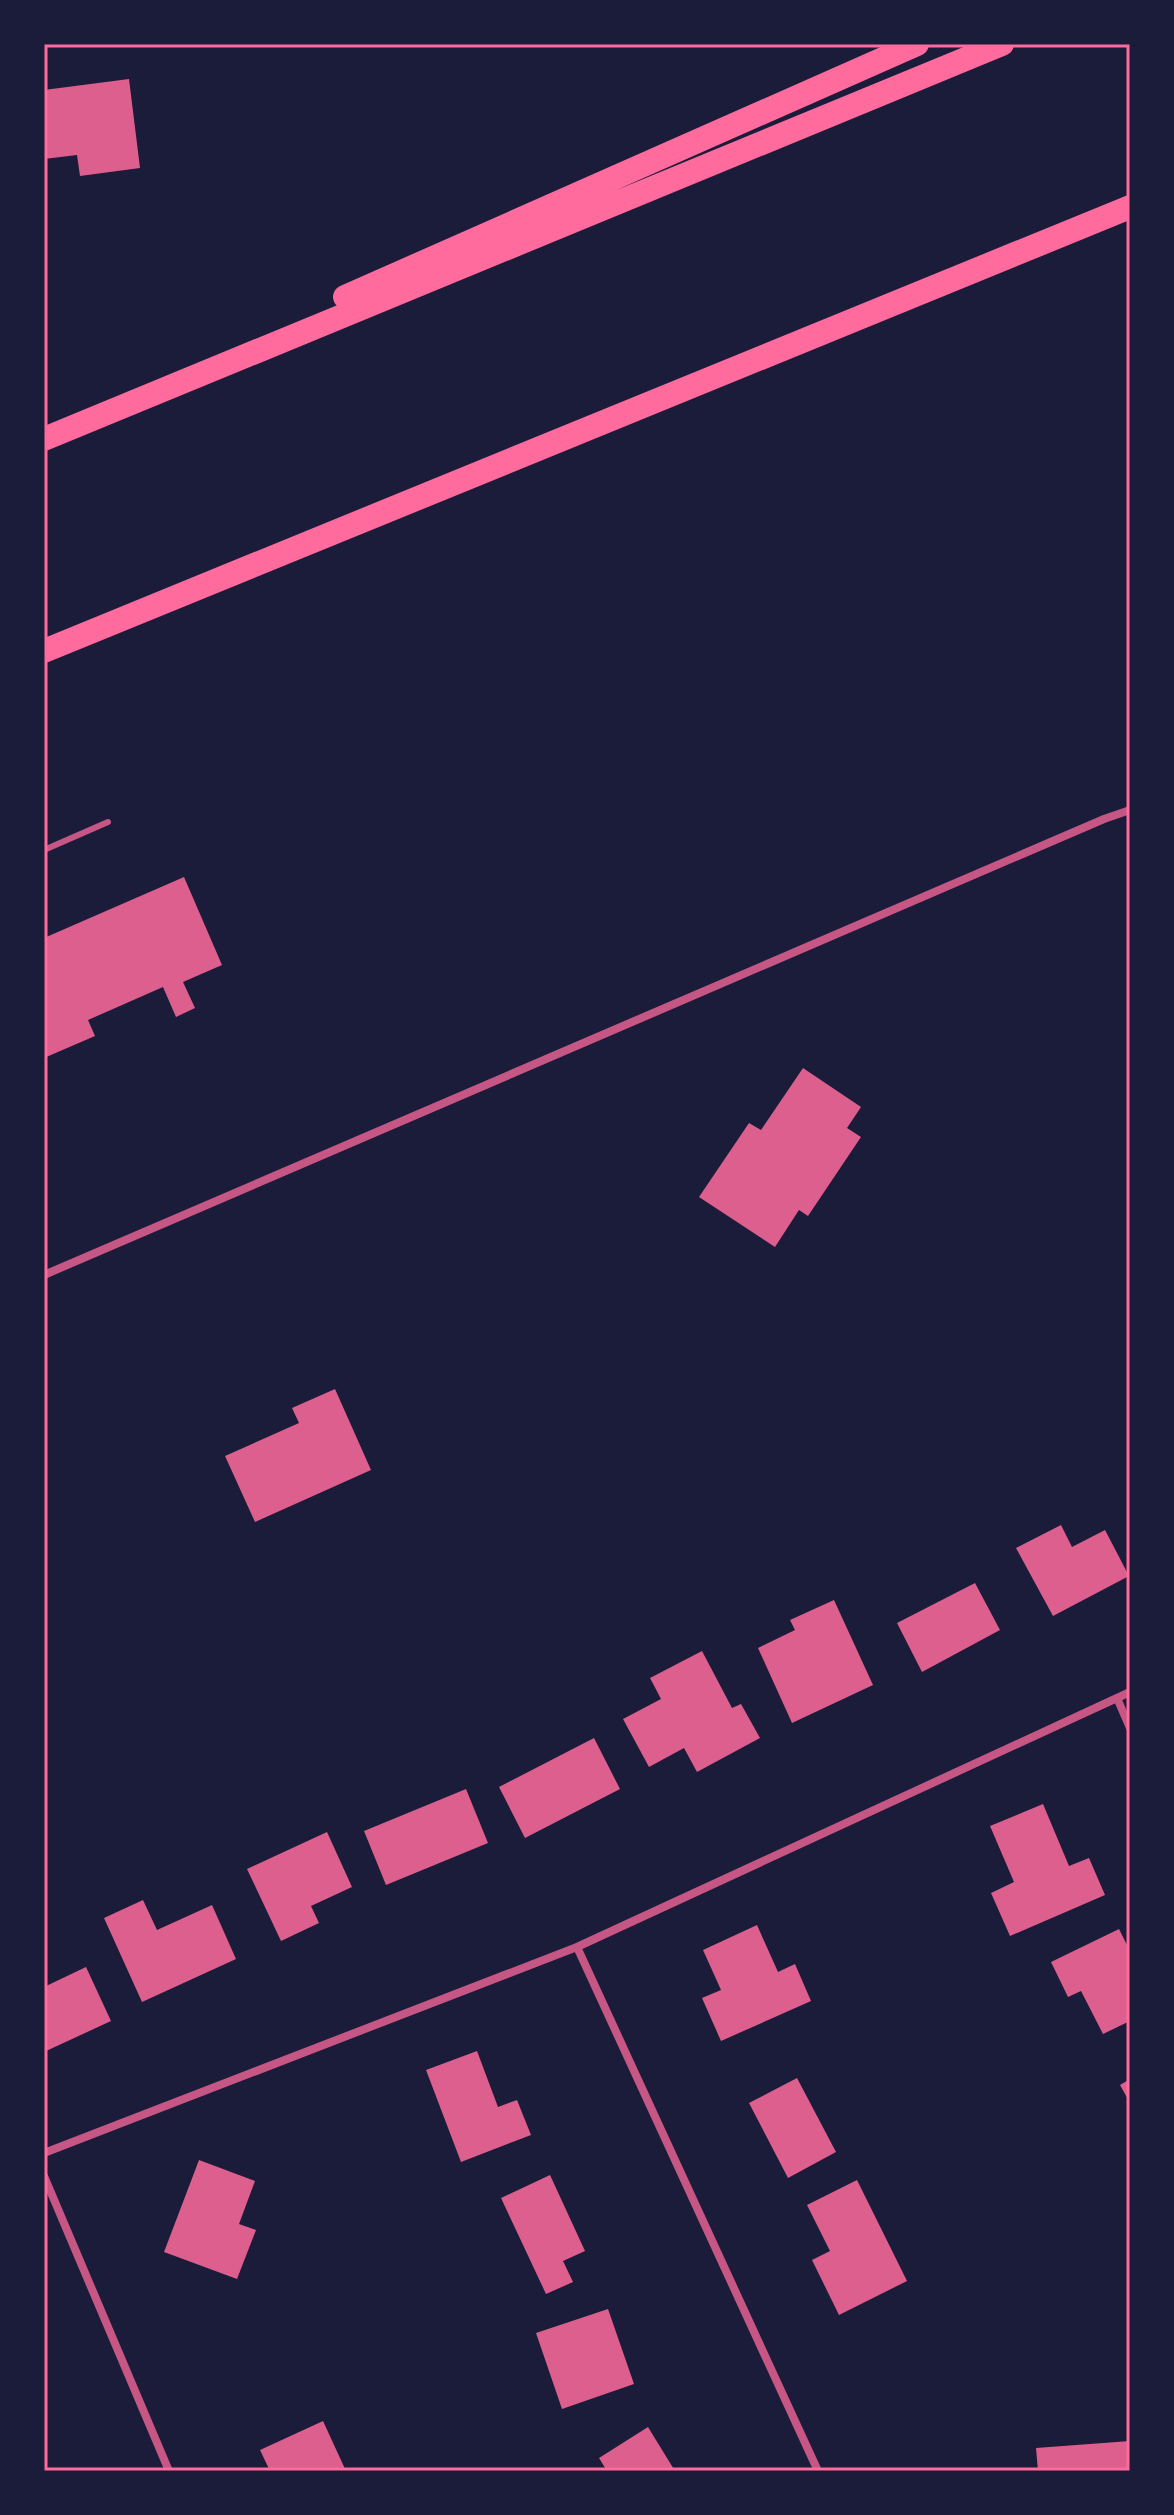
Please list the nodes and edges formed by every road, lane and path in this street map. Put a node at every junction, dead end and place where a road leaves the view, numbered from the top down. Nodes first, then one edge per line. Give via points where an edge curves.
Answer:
1 (917, 44) edge
2 (1002, 44) edge
3 (1130, 207) edge
4 (44, 431) edge
5 (44, 439) edge
6 (44, 651) edge
7 (1130, 810) edge
8 (108, 822) dead end
9 (44, 850) edge
10 (44, 1275) edge
11 (1130, 1692) edge
12 (1117, 1698) junction
13 (1130, 1728) edge
14 (577, 1947) junction
15 (44, 2153) edge
16 (44, 2176) edge
17 (169, 2471) edge
18 (818, 2471) edge

1 - 4 highway
2 - 5 highway
3 - 6 highway
7 - 10 street
8 - 9 lane
11 - 12 street
12 - 13 street
12 - 14 street
14 - 15 street
14 - 18 street
16 - 17 street

